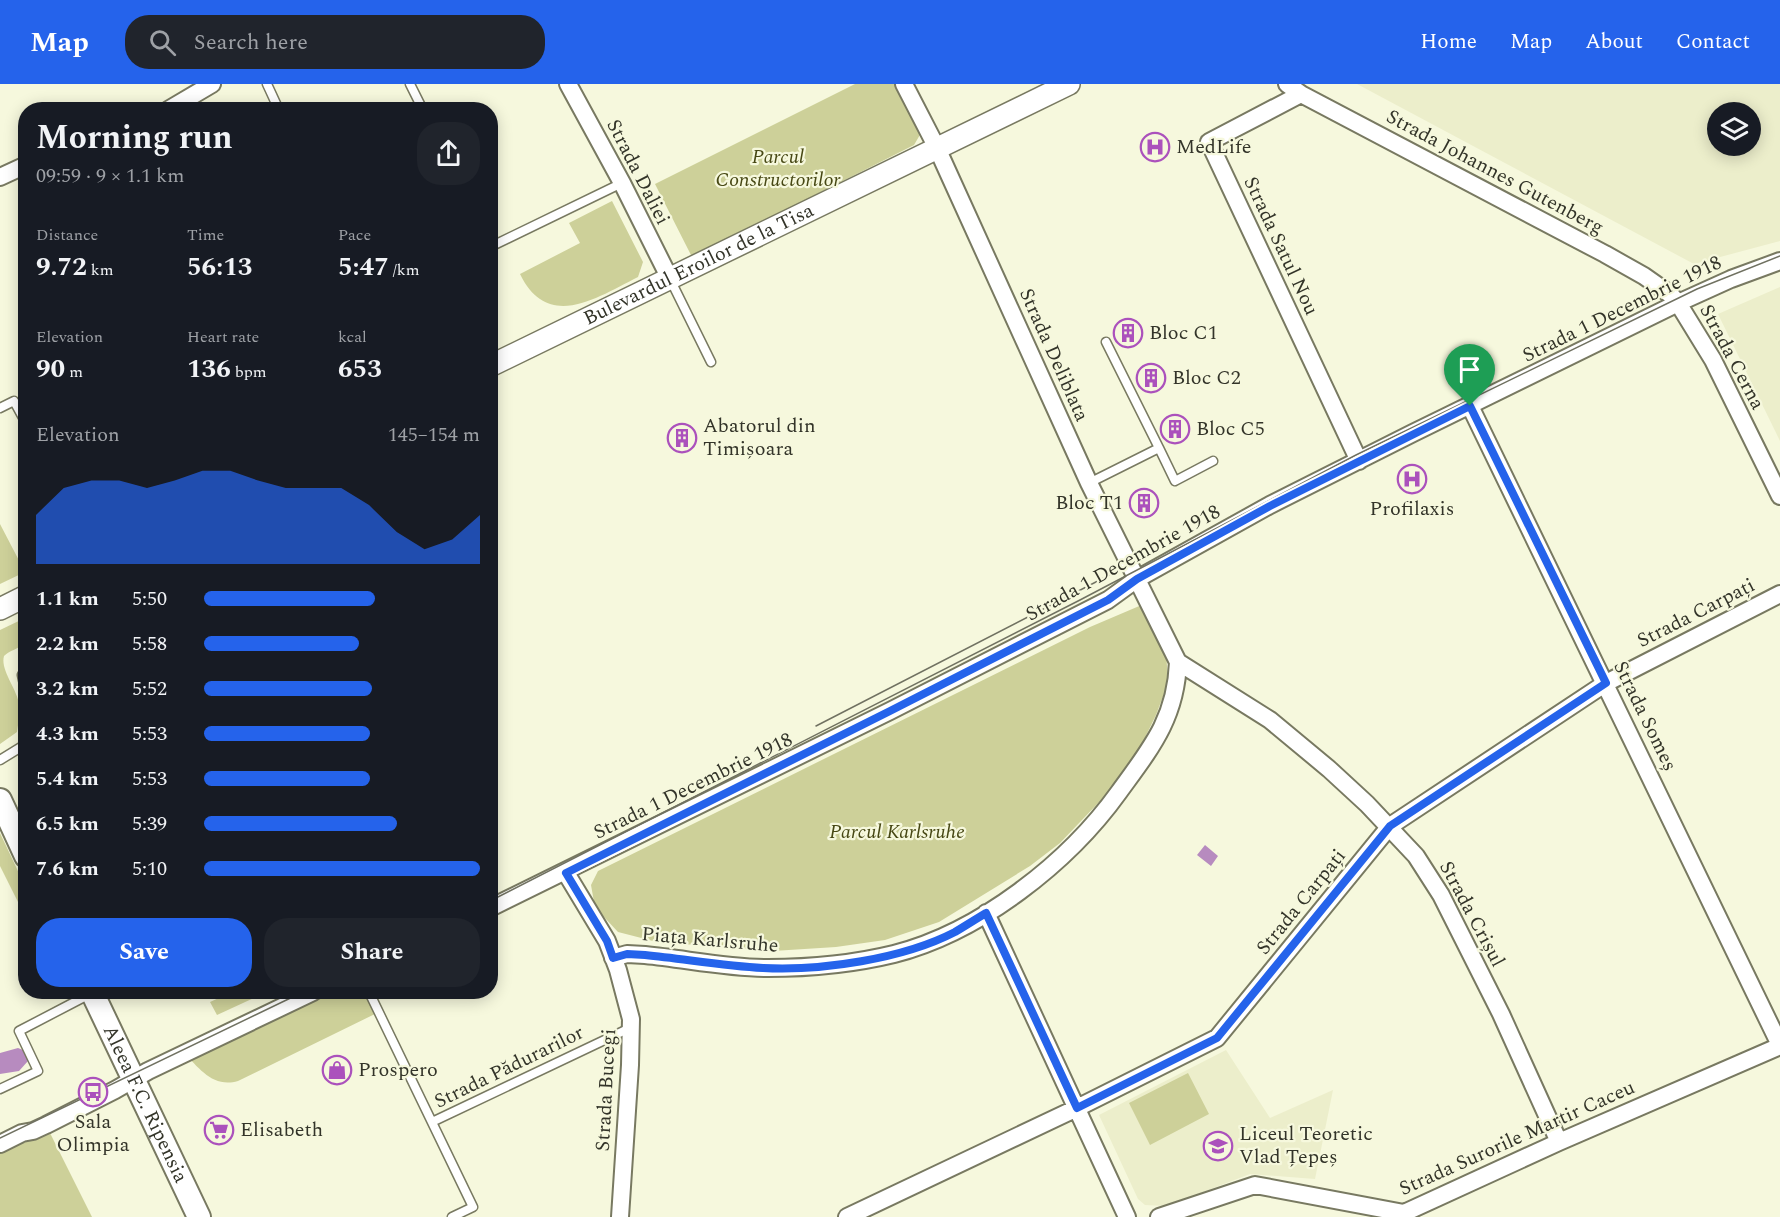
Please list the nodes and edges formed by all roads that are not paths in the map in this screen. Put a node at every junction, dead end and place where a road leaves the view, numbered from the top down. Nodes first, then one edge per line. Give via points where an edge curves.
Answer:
1 (212, 84) edge
2 (267, 84) edge
3 (410, 84) edge
4 (568, 84) edge
5 (904, 84) edge
6 (1069, 84) edge
7 (1294, 89) edge
8 (182, 102) edge
9 (275, 102) edge
10 (419, 102) edge
11 (937, 148) junction
12 (18, 169) edge
13 (0, 177) edge
14 (622, 183) junction
15 (498, 243) edge
16 (1780, 261) edge
17 (670, 279) junction
18 (1678, 303) junction
19 (1106, 342) dead end
20 (498, 362) edge
21 (711, 362) dead end
22 (1470, 406) junction
23 (0, 408) edge
24 (18, 408) edge
25 (1159, 448) junction
26 (1213, 461) dead end
27 (1359, 462) junction
28 (1089, 483) junction
29 (1780, 496) edge
30 (1137, 579) junction
31 (1780, 594) edge
32 (18, 600) edge
33 (0, 609) edge
34 (1178, 662) junction
35 (1606, 683) junction
36 (18, 749) edge
37 (0, 760) edge
38 (0, 800) edge
39 (1390, 826) junction
40 (18, 838) edge
41 (566, 873) junction
42 (498, 905) edge
43 (986, 913) junction
44 (613, 958) junction
45 (79, 999) edge
46 (95, 999) edge
47 (298, 999) edge
48 (372, 999) edge
49 (632, 1027) junction
50 (1780, 1046) edge
51 (134, 1080) junction
52 (0, 1089) edge
53 (1077, 1108) junction
54 (432, 1122) junction
55 (1559, 1142) junction
56 (0, 1144) edge
57 (1405, 1215) edge
58 (199, 1217) edge
59 (452, 1217) edge
60 (620, 1217) edge
61 (847, 1217) edge
62 (1127, 1217) edge
63 (1159, 1217) edge

1 - 8 street
2 - 9 lane
3 - 10 lane
4 - 14 street, Strada Daliei
5 - 11 street, Strada Deliblata
6 - 11 street, Bulevardul Eroilor de la Tisa
7 - 18 street, Strada Johannes Gutenberg via 1605,254 1644,276
7 - 27 street, Strada Satul Nou via 1209,142
11 - 17 street, Bulevardul Eroilor de la Tisa
11 - 28 street, Strada Deliblata
12 - 13 street
14 - 15 lane
14 - 17 street, Strada Daliei
16 - 18 street, Strada 1 Decembrie 1918
17 - 20 street, Bulevardul Eroilor de la Tisa
17 - 21 lane
18 - 22 street, Strada 1 Decembrie 1918
18 - 29 street, Strada Cerna via 1713,360
19 - 25 lane
22 - 27 street, Strada 1 Decembrie 1918
22 - 35 street, Strada Someș
23 - 24 lane via 14,401
25 - 26 lane via 1176,481
25 - 28 lane
27 - 30 street, Strada 1 Decembrie 1918
28 - 30 street, Strada Deliblata
30 - 34 street
30 - 41 street, Strada 1 Decembrie 1918 via 1102,603
31 - 35 street, Strada Carpați
32 - 33 street
34 - 39 street, Strada Crișul via 1270,720
34 - 43 street, Piața Karlsruhe via 1174,699 1163,728 1111,803 1067,852
35 - 39 street, Strada Carpați
35 - 50 street, Strada Someș
36 - 37 lane
38 - 40 main road
39 - 53 street, Strada Carpați via 1217,1038
39 - 55 street, Strada Crișul via 1442,895
41 - 42 street, Strada 1 Decembrie 1918
41 - 44 street, Strada Bucegi
43 - 44 street, Piața Karlsruhe via 928,942 895,954 849,963 766,968 645,955
43 - 53 street
44 - 49 street, Strada Bucegi
45 - 52 lane via 19,1031 38,1071
46 - 51 main road, Aleea F.C. Ripensia
47 - 51 street
48 - 54 lane
49 - 54 lane, Strada Pădurarilor
49 - 60 street, Strada Bucegi
50 - 55 street, Strada Surorile Martir Caceu
51 - 56 street
51 - 58 main road, Aleea F.C. Ripensia
53 - 61 street, Strada Carpați
53 - 62 street
54 - 59 lane via 473,1207
55 - 57 street, Strada Surorile Martir Caceu
57 - 63 street, Strada Surorile Martir Caceu via 1255,1185

